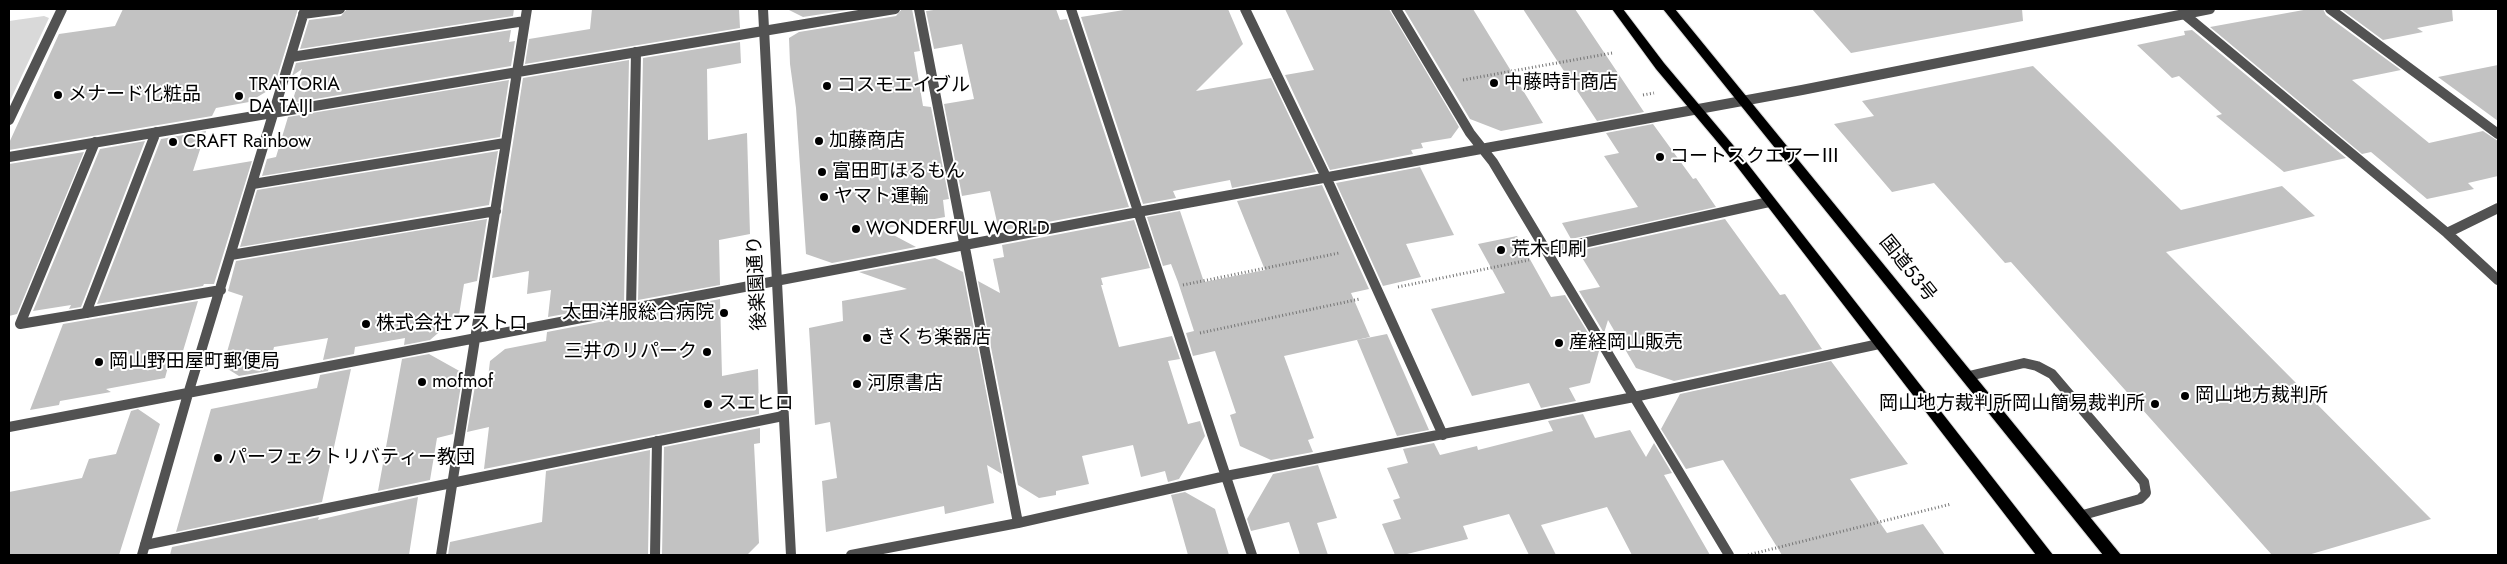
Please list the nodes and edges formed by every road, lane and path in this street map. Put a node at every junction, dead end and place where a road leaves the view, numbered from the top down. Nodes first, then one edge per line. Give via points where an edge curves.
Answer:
1 (62, 9) edge
2 (340, 9) edge
3 (527, 9) edge
4 (763, 9) edge
5 (895, 9) edge
6 (918, 9) edge
7 (1072, 9) edge
8 (1245, 9) edge
9 (1396, 9) edge
10 (1617, 9) edge
11 (1669, 9) edge
12 (2210, 9) edge
13 (2330, 9) edge
14 (304, 12) edge
15 (2184, 14) junction
16 (525, 21) junction
17 (764, 30) junction
18 (636, 52) junction
19 (1612, 53) dead end
20 (291, 57) junction
21 (516, 72) junction
22 (1440, 84) junction
23 (1743, 100) junction
24 (1696, 109) junction
25 (275, 112) junction
26 (9, 120) edge
27 (156, 132) junction
28 (2498, 134) edge
29 (95, 142) junction
30 (505, 143) junction
31 (1484, 149) junction
32 (9, 157) edge
33 (1327, 180) junction
34 (253, 184) junction
35 (1770, 202) junction
36 (2498, 208) edge
37 (496, 211) junction
38 (1138, 212) junction
39 (2447, 233) junction
40 (963, 246) junction
41 (1358, 249) junction
42 (1548, 253) junction
43 (231, 256) junction
44 (2498, 280) edge
45 (776, 282) junction
46 (1163, 289) junction
47 (221, 290) junction
48 (1379, 293) junction
49 (631, 310) junction
50 (86, 313) junction
51 (475, 338) junction
52 (1180, 338) junction
53 (1879, 344) junction
54 (1969, 376) junction
55 (188, 394) junction
56 (1634, 397) junction
57 (783, 416) junction
58 (9, 427) edge
59 (1442, 435) junction
60 (657, 441) junction
61 (1226, 476) junction
62 (453, 482) junction
63 (1951, 504) dead end
64 (2083, 515) junction
65 (1018, 523) junction
66 (2028, 536) junction
67 (142, 553) edge
68 (441, 555) edge
69 (655, 555) edge
70 (791, 555) edge
71 (851, 555) edge
72 (1252, 555) edge
73 (1729, 555) edge
74 (1748, 555) edge
75 (2037, 555) edge
76 (2045, 555) edge
77 (2113, 555) edge

1 - 26 street
2 - 14 street
3 - 16 street
4 - 17 street, 後楽園通り
5 - 17 street
6 - 40 street
7 - 38 street
8 - 33 street
9 - 22 street
10 - 24 highway
11 - 23 highway, 国道53号
12 - 15 street
13 - 28 street
14 - 20 street
15 - 23 street
15 - 39 street
16 - 20 street
16 - 21 street
17 - 18 street
17 - 45 street, 後楽園通り
18 - 21 street
18 - 49 street
19 - 22 path
20 - 25 street
21 - 25 street
21 - 30 street
22 - 31 street via 1470,133
23 - 24 street
23 - 54 highway, 国道53号
24 - 31 street
24 - 35 highway
25 - 27 street
25 - 34 street
27 - 29 street
27 - 50 street
29 - 32 street
29 - 50 street via 20,324
30 - 34 street
30 - 37 street
31 - 33 street
31 - 42 street
33 - 38 street
33 - 41 street
34 - 43 street
35 - 42 street
35 - 53 highway
36 - 39 street
37 - 43 street
37 - 51 street
38 - 40 street
38 - 46 street
39 - 44 street
40 - 45 street
40 - 65 street
41 - 46 path
41 - 48 street
42 - 48 path
42 - 56 street
43 - 47 street
45 - 49 street
45 - 57 street, 後楽園通り
46 - 52 street
47 - 50 street
47 - 55 street
48 - 52 path
48 - 59 street
49 - 51 street
51 - 55 street
51 - 62 street
52 - 61 street
53 - 56 street
53 - 66 highway
54 - 64 highway, 国道53号
54 - 64 street via 2024,363 2052,374 2144,482 2146,493 2140,499
55 - 58 street
55 - 67 street
56 - 59 street
56 - 73 street
57 - 60 street
57 - 70 street, 後楽園通り
59 - 61 street
60 - 62 street
60 - 69 street
61 - 65 street
61 - 72 street
62 - 67 street
62 - 68 street
63 - 74 path
64 - 77 highway, 国道53号
65 - 71 street
66 - 75 highway
66 - 76 highway

